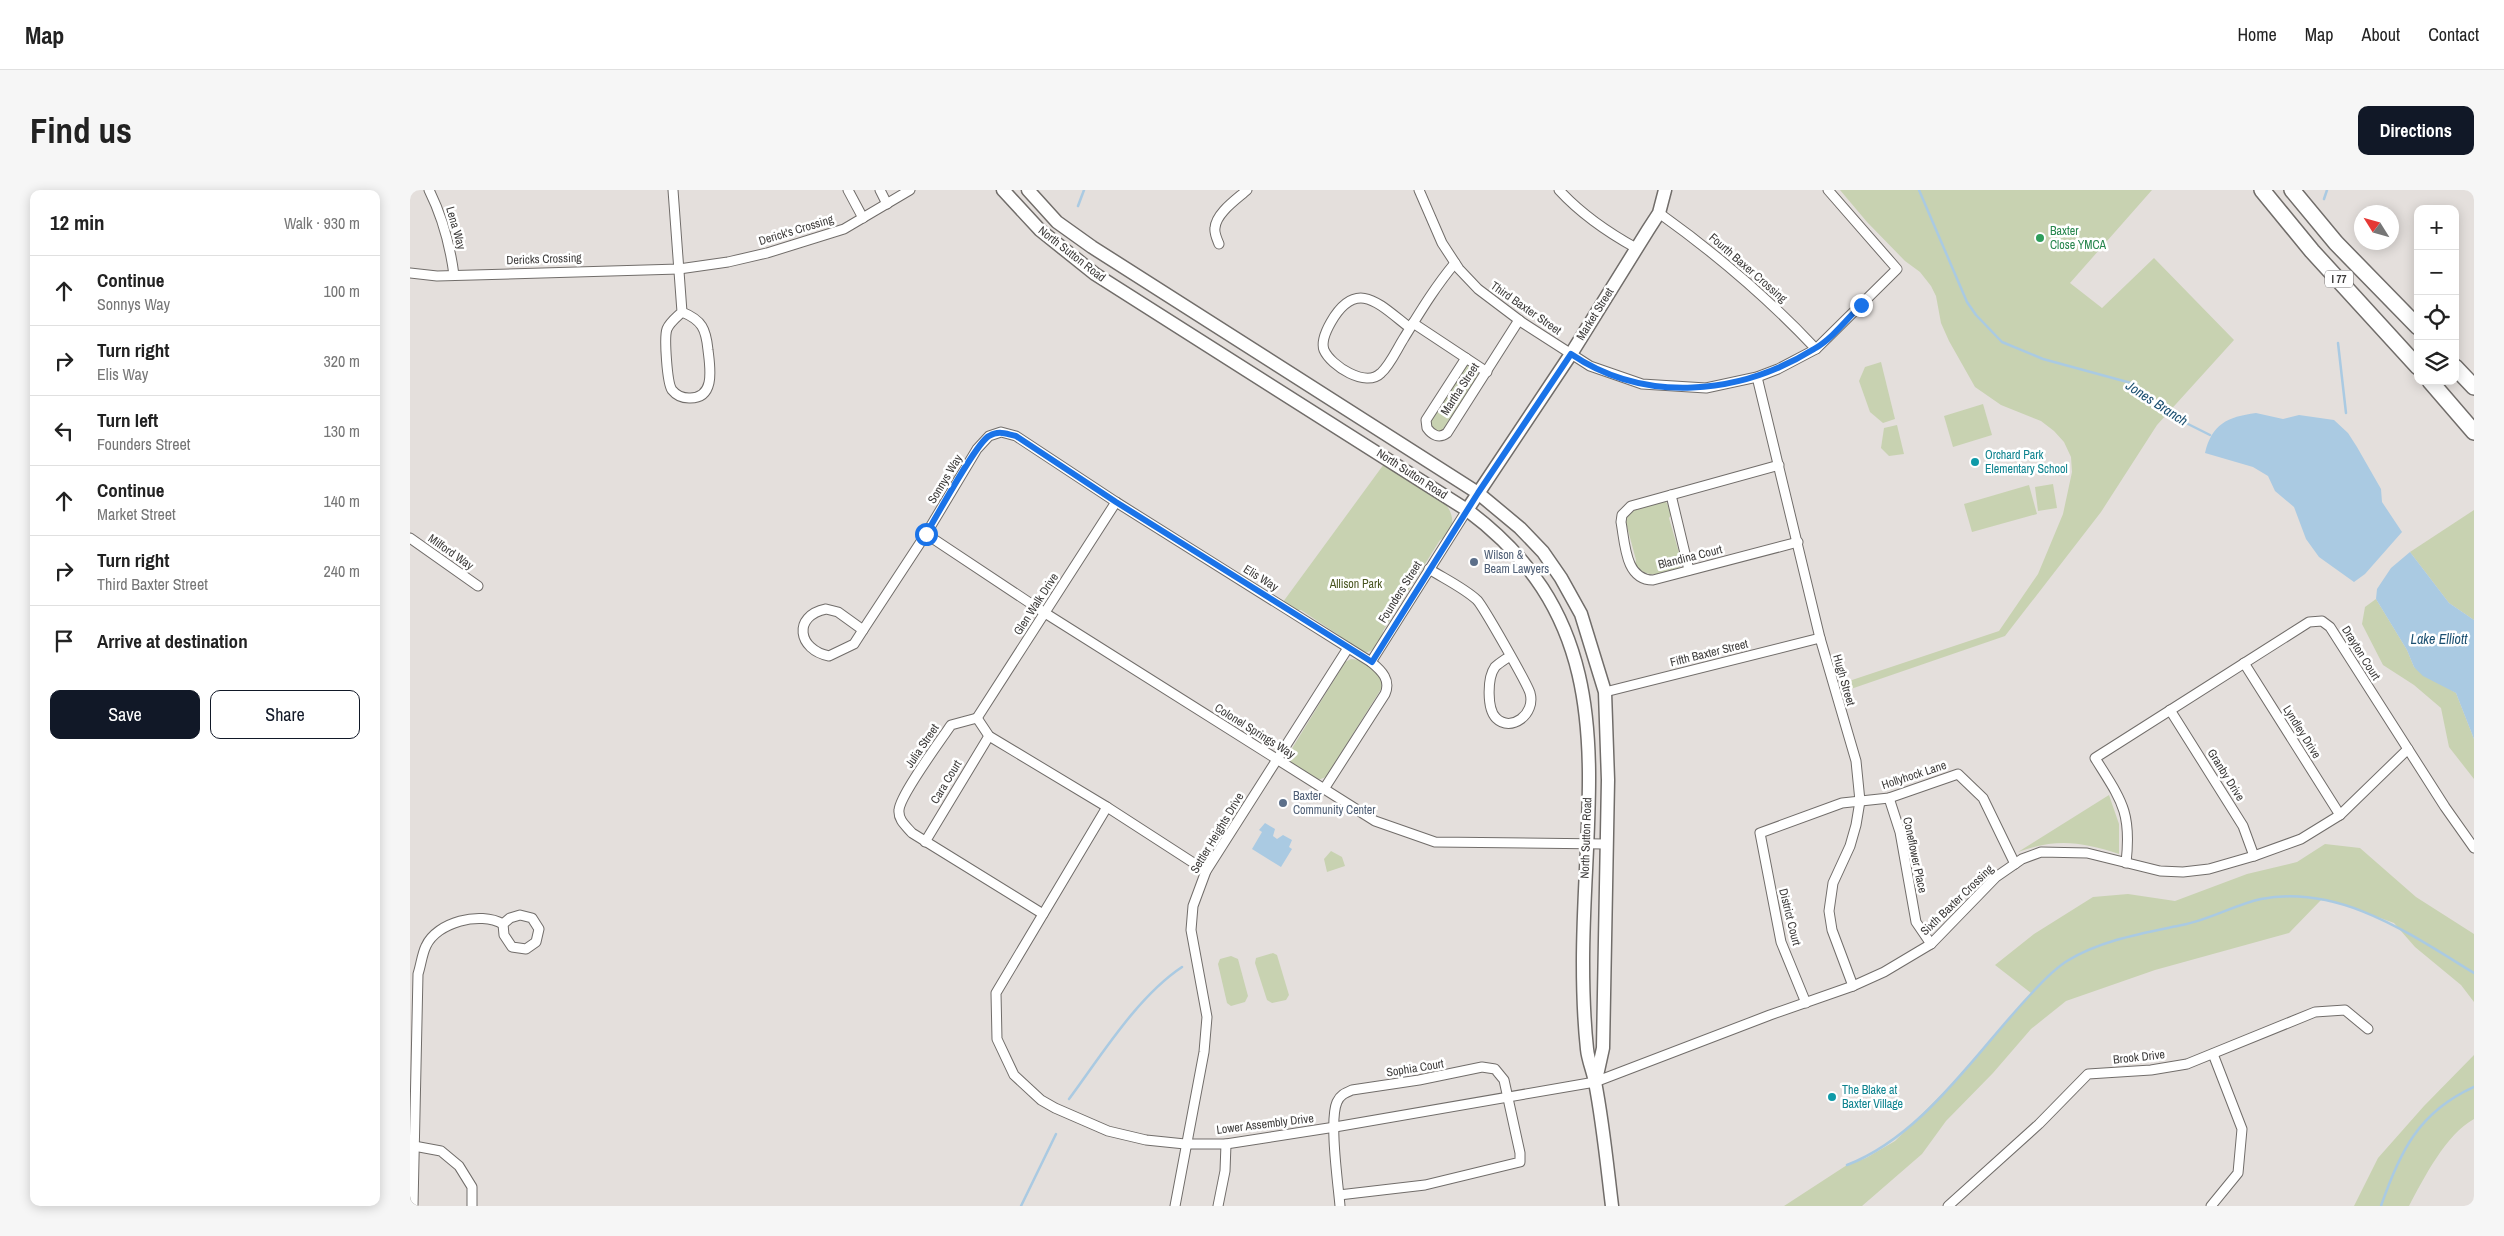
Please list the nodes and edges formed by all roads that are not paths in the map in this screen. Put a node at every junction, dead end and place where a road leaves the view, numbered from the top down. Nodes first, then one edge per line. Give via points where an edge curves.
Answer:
1 (429, 190) edge
2 (673, 190) edge
3 (848, 190) edge
4 (880, 190) edge
5 (910, 190) edge
6 (1003, 190) edge
7 (1028, 190) edge
8 (1247, 190) edge
9 (1419, 190) edge
10 (1559, 190) edge
11 (1665, 190) edge
12 (1828, 190) edge
13 (2262, 190) edge
14 (2292, 190) edge
15 (887, 204) junction
16 (1659, 212) junction
17 (863, 218) junction
18 (1219, 244) dead end
19 (1636, 248) junction
20 (1454, 263) junction
21 (679, 269) junction
22 (410, 273) edge
23 (454, 275) junction
24 (682, 312) junction
25 (1520, 320) junction
26 (2414, 323) edge
27 (1412, 326) junction
28 (1816, 348) junction
29 (1571, 354) junction
30 (1466, 358) junction
31 (2414, 363) edge
32 (2459, 371) edge
33 (1487, 372) junction
34 (1757, 377) junction
35 (2433, 385) edge
36 (2474, 386) edge
37 (2474, 432) edge
38 (1009, 434) joint
39 (1779, 464) junction
40 (1478, 493) junction
41 (1671, 495) junction
42 (1116, 502) junction
43 (1467, 510) junction
44 (926, 534) junction
45 (410, 538) edge
46 (1798, 542) junction
47 (1430, 569) junction
48 (1689, 570) junction
49 (478, 586) dead end
50 (1045, 613) junction
51 (863, 630) junction
52 (1820, 638) junction
53 (1348, 648) junction
54 (1510, 656) junction
55 (1372, 662) junction
56 (2244, 663) junction
57 (1605, 692) junction
58 (2170, 710) junction
59 (977, 718) junction
60 (989, 736) junction
61 (2408, 749) junction
62 (1277, 760) junction
63 (1324, 789) junction
64 (1889, 798) junction
65 (1860, 802) junction
66 (1107, 807) junction
67 (2340, 815) junction
68 (1760, 833) joint
69 (925, 842) junction
70 (1586, 843) junction
71 (1606, 844) junction
72 (2474, 848) edge
73 (2254, 856) junction
74 (2126, 863) junction
75 (2015, 864) junction
76 (1206, 871) junction
77 (1043, 914) junction
78 (503, 924) junction
79 (1931, 944) junction
80 (1853, 986) junction
81 (1806, 1003) junction
82 (2368, 1029) dead end
83 (2213, 1054) junction
84 (1595, 1082) junction
85 (1507, 1097) junction
86 (1335, 1128) junction
87 (1185, 1144) junction
88 (1226, 1144) junction
89 (414, 1146) junction
90 (1339, 1195) junction
91 (413, 1206) edge
92 (472, 1206) edge
93 (1175, 1206) edge
94 (1218, 1206) edge
95 (1340, 1206) edge
96 (1612, 1206) edge
97 (1948, 1206) edge
98 (2211, 1206) edge

1 - 23 street, Lena Way via 450,244
2 - 21 street
3 - 17 street
4 - 15 street
5 - 15 street, Derick's Crossing
6 - 43 main road, North Sutton Road via 1040,230 1095,274
7 - 40 main road, North Sutton Road via 1058,222 1092,247
8 - 18 street via 1232,202 1216,223 1214,229
9 - 20 street, Third Baxter Street
10 - 19 street via 1576,209
11 - 16 main road, Market Street
12 - 28 street, Third Baxter Street via 1897,269
13 - 31 highway, I 77 via 2312,251
14 - 26 highway, I 77 via 2336,243
15 - 17 street, Derick's Crossing
16 - 19 main road, Market Street
16 - 28 street, Fourth Baxer Crossing via 1705,246 1783,314
17 - 21 street, Derick's Crossing via 844,229 767,254
19 - 29 main road, Market Street
20 - 25 street, Third Baxter Street via 1478,288
20 - 27 street
21 - 23 street, Dericks Crossing
21 - 24 street
22 - 23 street, Dericks Crossing
24 - 24 street via 670,322 666,331 670,388 676,394 694,398 701,396 708,387 711,376 706,332 701,322
25 - 29 street, Third Baxter Street
25 - 33 street, Martha Street
27 - 27 street via 1381,374 1371,379 1356,377 1334,362 1323,349 1329,325 1344,303 1354,299 1368,299
27 - 30 street, Martha Street
28 - 34 street, Third Baxter Street
29 - 34 street, Third Baxter Street via 1590,366 1642,384 1702,389
29 - 40 main road, Market Street
30 - 33 street, Martha Street
30 - 33 street, Martha Street via 1426,420 1428,430 1435,435 1447,433
32 - 36 highway
34 - 39 street, Hugh Street
35 - 37 highway
38 - 42 street, Elis Way
38 - 44 street, Sonnys Way via 1001,432 989,436 977,449
39 - 41 street, Blandina Court
39 - 46 street, Hugh Street
40 - 43 main road, Market Street
40 - 57 main road, North Sutton Road via 1520,528 1561,578 1584,621
41 - 48 street
41 - 48 street, Blandina Court via 1637,503 1622,516 1630,567 1645,580
42 - 50 street, Glen Walk Drive
42 - 53 street, Elis Way
43 - 47 street, Founders Street
43 - 70 main road, North Sutton Road via 1507,544 1533,574 1559,615 1571,645 1586,709
44 - 50 street, Colonel Springs Way
44 - 51 street, Sonnys Way
45 - 49 street, Milford Way
46 - 48 street, Blandina Court
46 - 52 street, Hugh Street
47 - 54 street via 1478,601
47 - 55 street, Founders Street
50 - 59 street, Glen Walk Drive
50 - 62 street, Colonel Springs Way
51 - 51 street, Sonnys Way via 854,644 829,656 812,650 803,638 804,624 809,617 826,609 838,612
52 - 57 street, Fifth Baxter Street
52 - 65 street, Hugh Street via 1856,761
53 - 55 street, Elis Way
53 - 62 street, Settler Heights Drive
54 - 54 street via 1530,690 1532,704 1528,714 1517,722 1505,723 1496,719 1491,709 1490,678 1495,667
55 - 63 street, Elis Way via 1385,676 1387,689
56 - 58 street, Drayton Court
56 - 61 street, Drayton Court via 2309,622 2322,621 2330,627
56 - 67 street, Lyndley Drive
57 - 71 main road, North Sutton Road
58 - 73 street, Granby Drive via 2243,826
58 - 74 street, Drayton Court via 2095,758 2126,814 2129,842
59 - 60 street
59 - 69 street, Julia Street via 951,725 898,809 901,821
60 - 66 street
60 - 69 street, Cara Court
61 - 67 street, Sixth Baxter Crossing
61 - 72 street, Drayton Court
62 - 63 street, Colonel Springs Way
62 - 76 street, Settler Heights Drive
63 - 70 street, Colonel Springs Way via 1375,820 1435,842
64 - 65 street, Hollyhock Lane
64 - 75 street, Hollyhock Lane via 1958,774 1983,798
64 - 79 street, Coneflower Place via 1900,832 1916,922
65 - 68 street, Hollyhock Lane via 1842,803
65 - 80 street, Hugh Street via 1850,846 1833,883 1829,912 1832,930
66 - 76 street
66 - 77 street, Lower Assembly Drive
67 - 73 street, Sixth Baxter Crossing via 2301,839
68 - 81 street, District Court via 1782,942
69 - 77 street, Julia Street
70 - 71 street, Colonel Springs Way
70 - 84 main road, North Sutton Road via 1583,963 1587,1051
71 - 84 main road, North Sutton Road via 1603,1048
73 - 74 street, Sixth Baxter Crossing via 2183,872 2160,871
74 - 75 street, Sixth Baxter Crossing via 2087,853 2061,851 2041,852
75 - 79 street, Sixth Baxter Crossing via 1996,877
76 - 87 street, Settler Heights Drive via 1193,906 1191,930 1206,1017 1204,1052
77 - 87 street, Lower Assembly Drive via 996,993 998,1039 1014,1075 1041,1100 1108,1132
78 - 78 street via 504,935 512,947 526,949 536,942 539,928 532,918 520,915
78 - 89 street via 496,920 467,920 444,927 426,945 418,974
79 - 80 street, Sixth Baxter Crossing
80 - 81 street, Sixth Baxter Crossing
81 - 84 street, Sixth Baxter Crossing
82 - 83 street, Brook Drive via 2345,1010 2315,1012
83 - 97 street, Brook Drive via 2187,1064 2151,1070 2088,1074 2039,1124
83 - 98 street via 2242,1129 2238,1173
84 - 85 street, Lower Assembly Drive
84 - 96 main road, North Sutton Road
85 - 86 street, Lower Assembly Drive
85 - 86 street, Sophia Court via 1500,1073 1486,1067 1352,1090 1342,1095 1336,1104
85 - 90 street via 1520,1153 1517,1165 1425,1185
86 - 88 street, Lower Assembly Drive
86 - 90 street
87 - 88 street, Lower Assembly Drive
87 - 93 street, Settler Heights Drive
88 - 94 street
89 - 91 street
89 - 92 street via 441,1151 459,1166 472,1187
90 - 95 street

